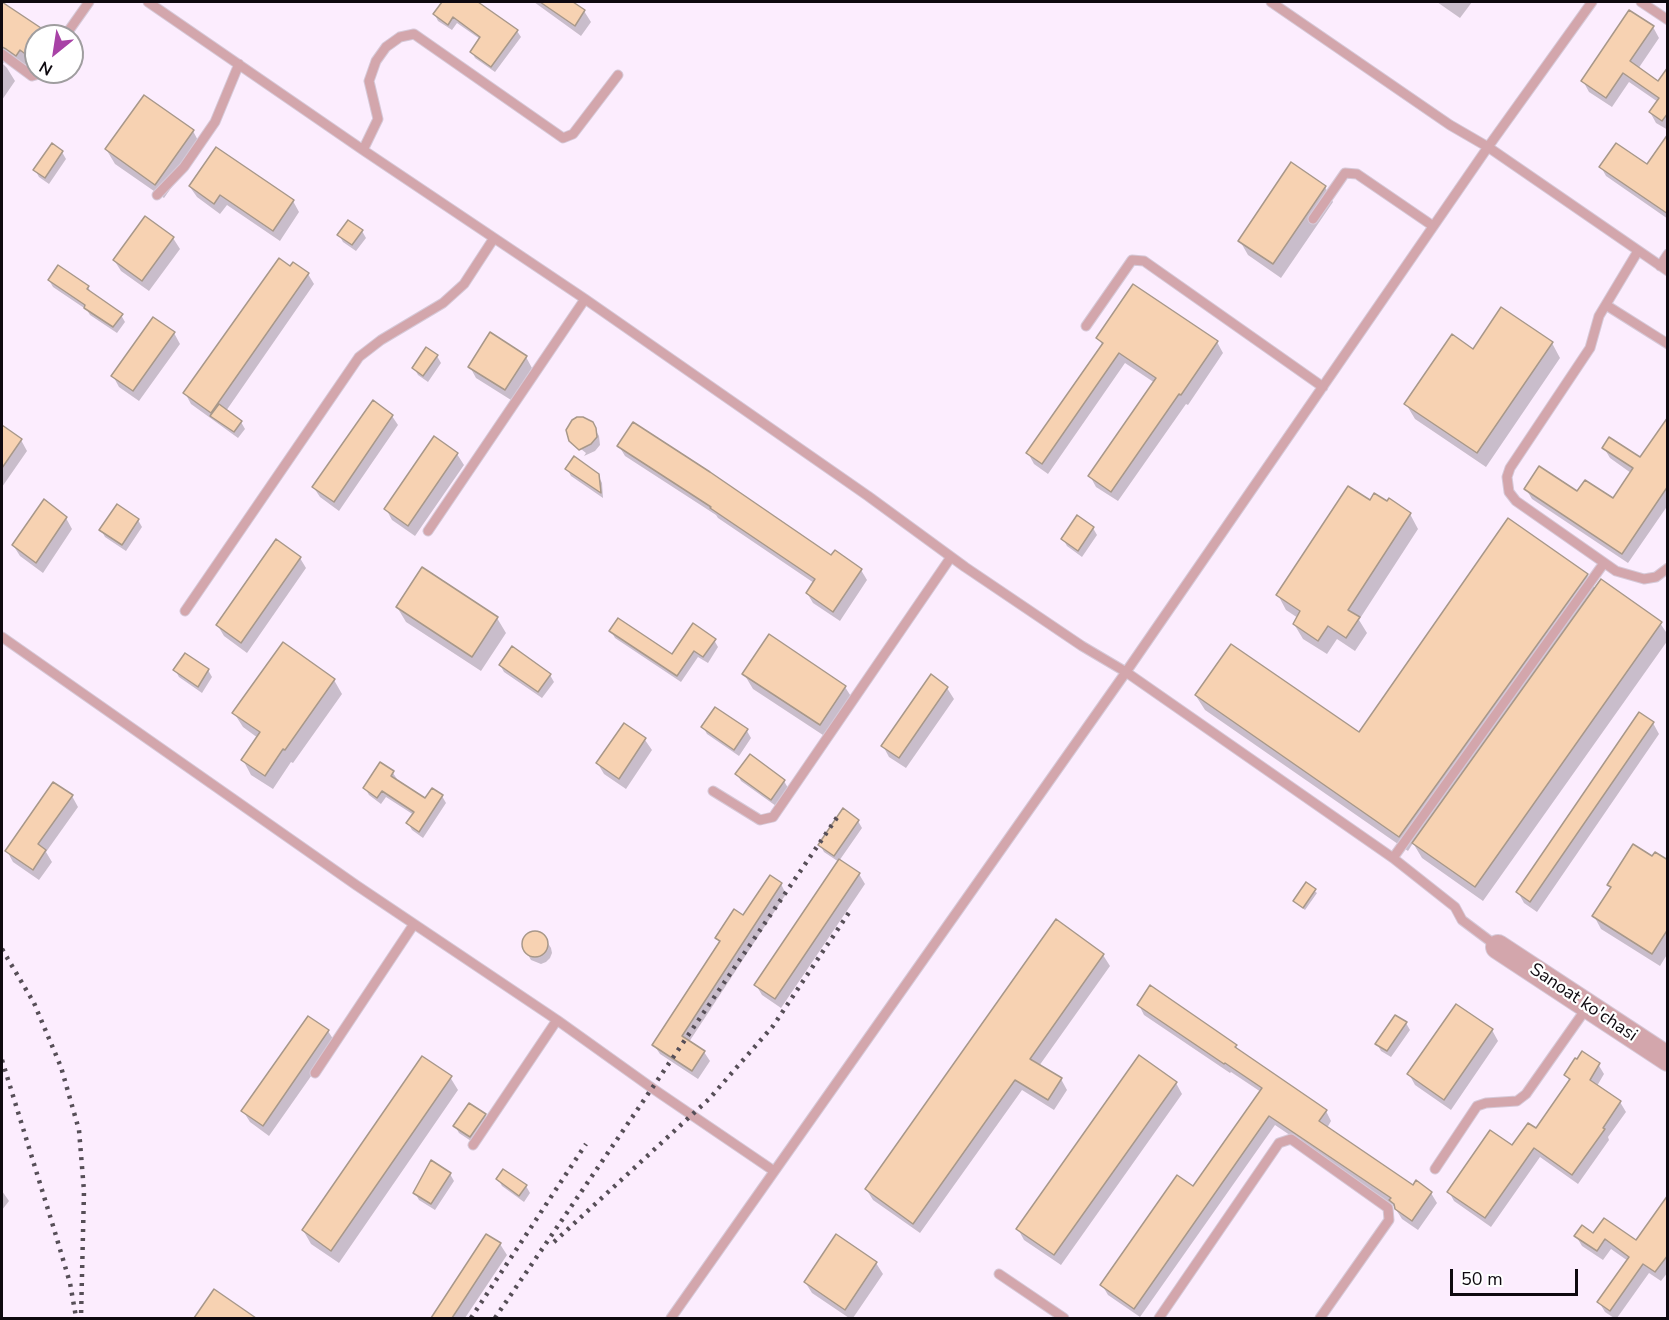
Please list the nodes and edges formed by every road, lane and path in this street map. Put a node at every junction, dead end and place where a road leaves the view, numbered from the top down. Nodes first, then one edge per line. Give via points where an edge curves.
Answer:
1 (88, 2) edge
2 (148, 2) edge
3 (1271, 2) edge
4 (1592, 2) edge
5 (1641, 2) edge
6 (1668, 20) edge
7 (73, 24) edge
8 (2, 54) edge
9 (239, 64) junction
10 (24, 70) edge
11 (618, 75) dead end
12 (1488, 147) junction
13 (363, 150) junction
14 (157, 195) dead end
15 (1313, 219) dead end
16 (1433, 226) junction
17 (495, 238) junction
18 (1638, 251) junction
19 (1668, 254) edge
20 (1664, 268) edge
21 (585, 299) junction
22 (1606, 305) junction
23 (1086, 326) dead end
24 (1668, 344) edge
25 (1323, 387) junction
26 (428, 531) dead end
27 (951, 557) junction
28 (1604, 563) junction
29 (1668, 568) edge
30 (185, 611) dead end
31 (2, 637) edge
32 (1126, 672) junction
33 (713, 791) dead end
34 (1393, 858) junction
35 (414, 924) junction
36 (1498, 947) joint
37 (1588, 1006) junction
38 (556, 1020) junction
39 (1668, 1059) edge
40 (315, 1072) dead end
41 (473, 1145) dead end
42 (1435, 1169) dead end
43 (774, 1171) junction
44 (999, 1274) dead end
45 (671, 1318) edge
46 (1064, 1318) edge
47 (1159, 1318) edge
48 (1320, 1318) edge

1 - 7 lane
2 - 9 lane
3 - 12 lane
4 - 12 lane
5 - 6 lane
8 - 10 lane
9 - 13 lane
9 - 14 lane via 215,122 184,166
11 - 13 lane via 573,134 563,138 414,34 400,37 386,46 372,70 369,81 378,119
12 - 16 lane
12 - 18 lane
13 - 17 lane
15 - 16 lane via 1345,172 1357,174
16 - 25 lane
17 - 21 lane
17 - 30 lane via 464,284 443,303 359,357
18 - 20 lane
18 - 22 lane
19 - 20 lane
21 - 26 lane
21 - 27 lane
22 - 24 lane
22 - 28 lane via 1590,348 1507,477 1509,492 1516,501
23 - 25 lane via 1132,260 1144,261
25 - 32 lane
27 - 32 lane
27 - 33 lane via 773,817 760,820
28 - 29 lane via 1644,579 1656,577
28 - 34 lane
31 - 35 lane
32 - 34 lane
32 - 43 lane
34 - 36 lane
35 - 38 lane
35 - 40 lane
36 - 37 street, Sanoat ko'chasi
37 - 39 street, Sanoat ko'chasi
37 - 42 lane via 1526,1094 1517,1101 1478,1106
38 - 41 lane
38 - 43 lane
43 - 45 lane
44 - 46 lane
47 - 48 lane via 1279,1143 1292,1139 1388,1208 1389,1220

